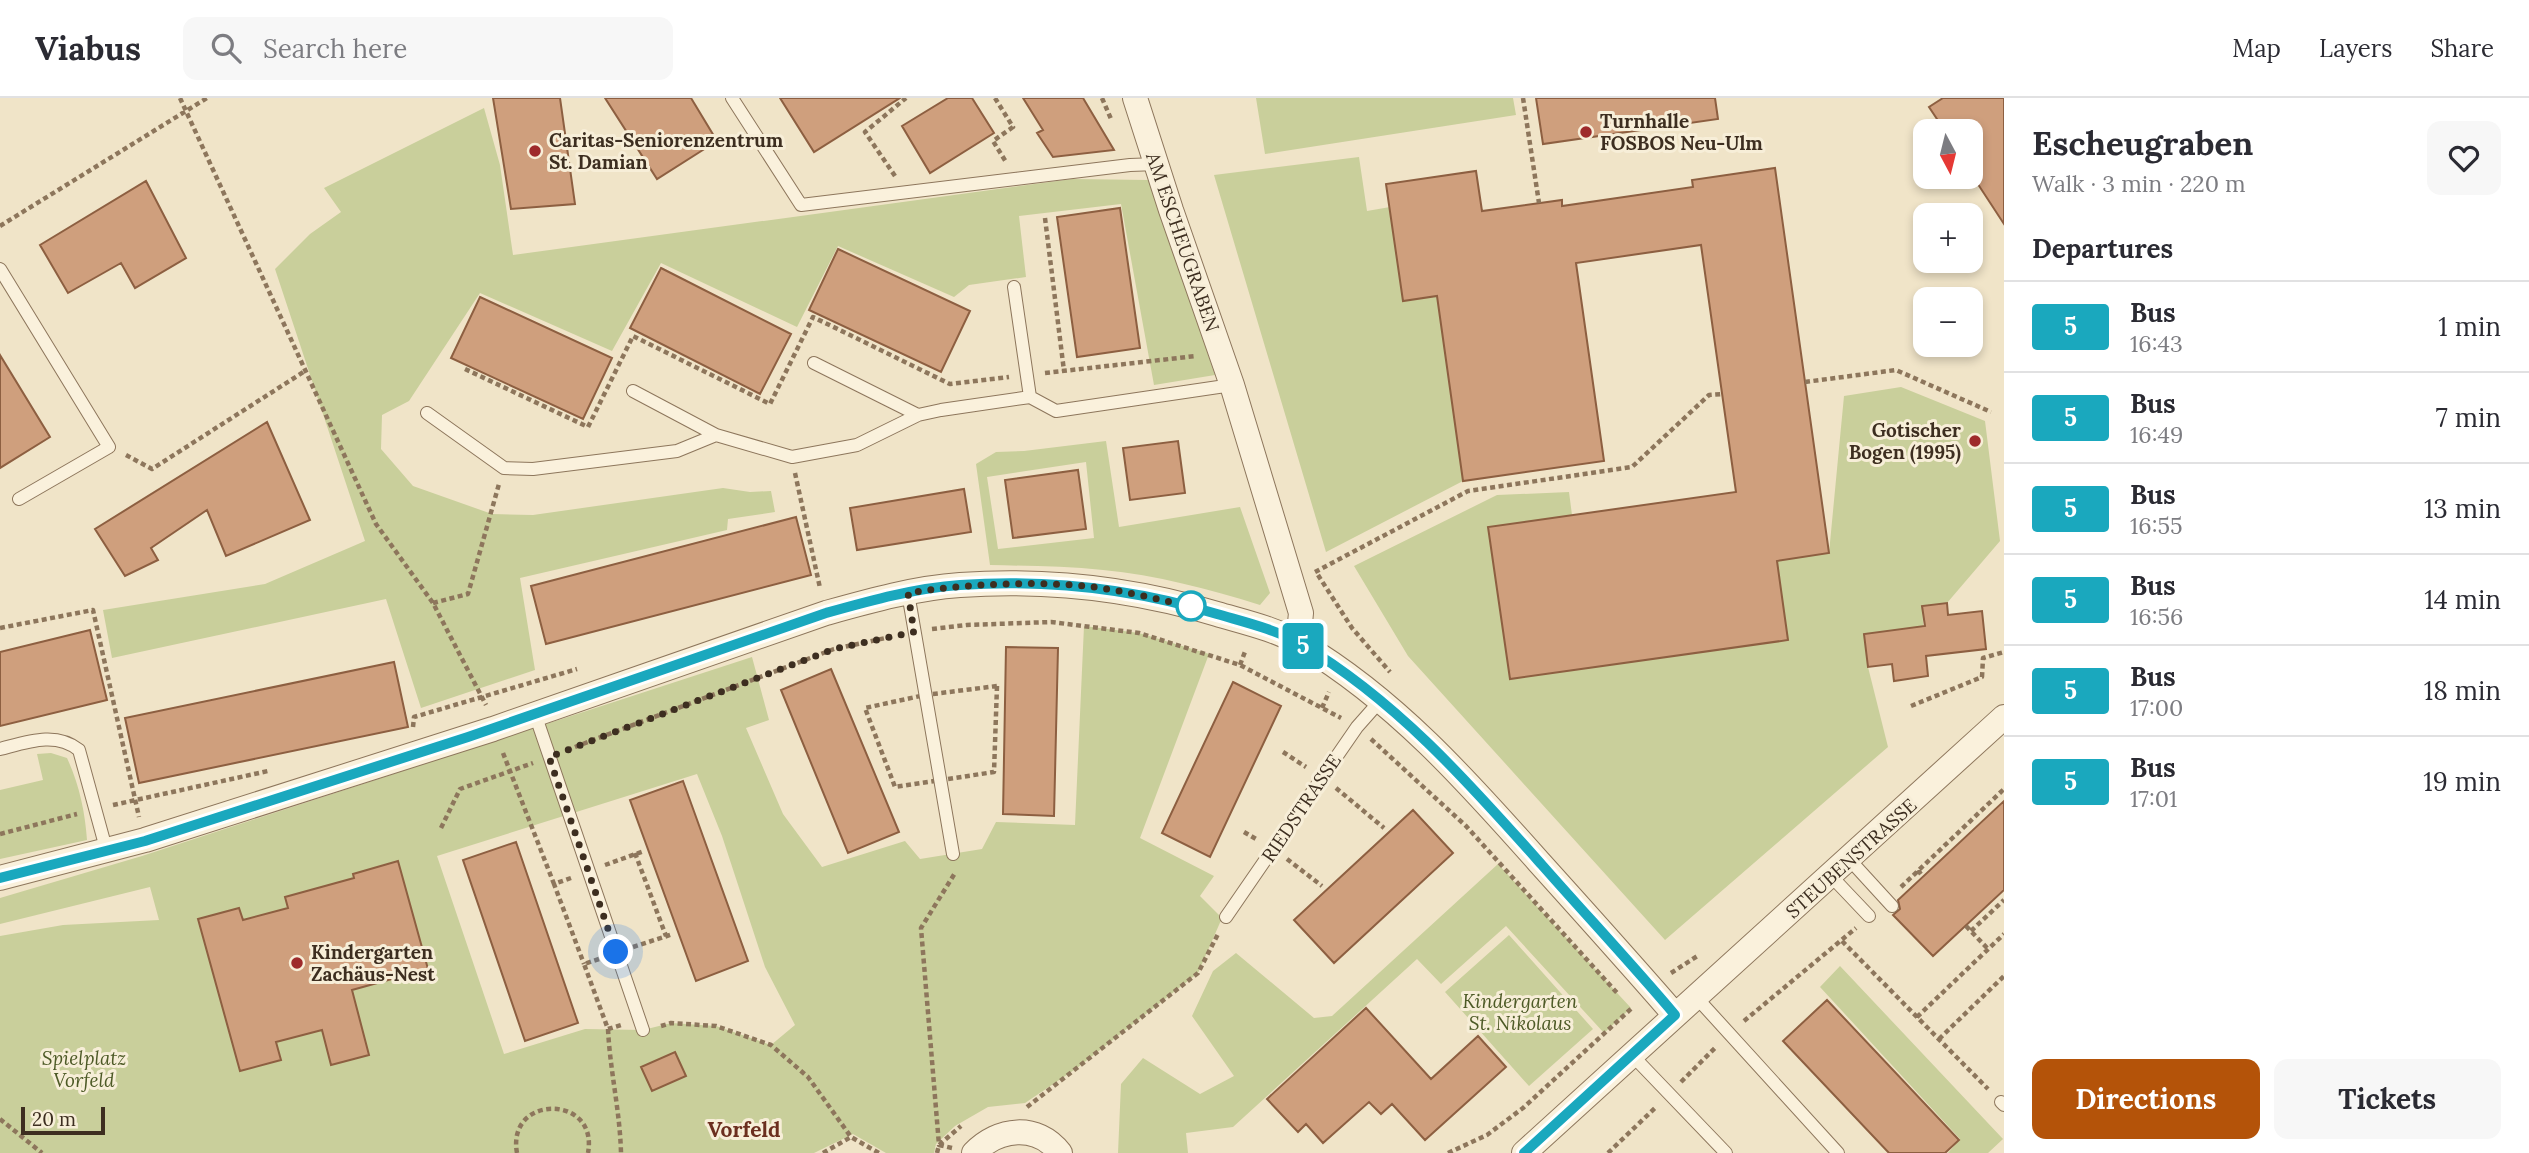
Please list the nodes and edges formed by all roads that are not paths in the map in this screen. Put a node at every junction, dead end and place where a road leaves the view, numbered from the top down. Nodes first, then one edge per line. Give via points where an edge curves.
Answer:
1 (732, 98) edge
2 (1135, 98) edge
3 (1157, 164) junction
4 (0, 269) edge
5 (1014, 287) dead end
6 (814, 363) dead end
7 (1233, 385) junction
8 (632, 391) dead end
9 (1030, 397) junction
10 (428, 413) dead end
11 (918, 415) junction
12 (716, 435) junction
13 (19, 499) dead end
14 (908, 593) junction
15 (1298, 643) junction
16 (1380, 701) junction
17 (535, 714) junction
18 (2004, 717) edge
19 (0, 749) edge
20 (107, 852) junction
21 (953, 854) road end
22 (1840, 867) junction
23 (0, 878) edge
24 (1889, 903) road end
25 (1869, 916) road end
26 (1226, 917) road end
27 (1696, 997) junction
28 (1675, 1015) junction
29 (643, 1030) road end
30 (1631, 1054) junction
31 (963, 1151) edge
32 (1060, 1153) edge
33 (1524, 1153) edge
34 (1726, 1153) edge
35 (1838, 1153) edge

1 - 3 lane via 801,205
2 - 3 street, AM ESCHEUGRABEN
3 - 7 street, AM ESCHEUGRABEN
4 - 13 lane via 109,447
5 - 9 lane
6 - 11 lane
7 - 9 lane via 1056,411
7 - 15 street, AM ESCHEUGRABEN via 1301,613
8 - 12 lane
9 - 11 lane
10 - 12 lane via 504,467 533,469 677,450
11 - 12 lane via 857,445 792,457
14 - 15 street via 959,585 1087,586 1197,608
14 - 17 street via 826,613
14 - 21 lane
15 - 16 street
16 - 26 lane, RIEDSTRASSE via 1357,727
16 - 28 street via 1482,798
17 - 20 street
17 - 29 lane
18 - 22 street, STEUBENSTRASSE
19 - 20 lane via 38,740 67,740 79,750
20 - 23 street
22 - 24 lane
22 - 25 lane
22 - 27 street, STEUBENSTRASSE
27 - 28 street, STEUBENSTRASSE
27 - 35 lane
28 - 30 street, STEUBENSTRASSE
30 - 33 street, STEUBENSTRASSE
30 - 34 lane
31 - 32 street via 993,1137 1024,1132 1040,1136

